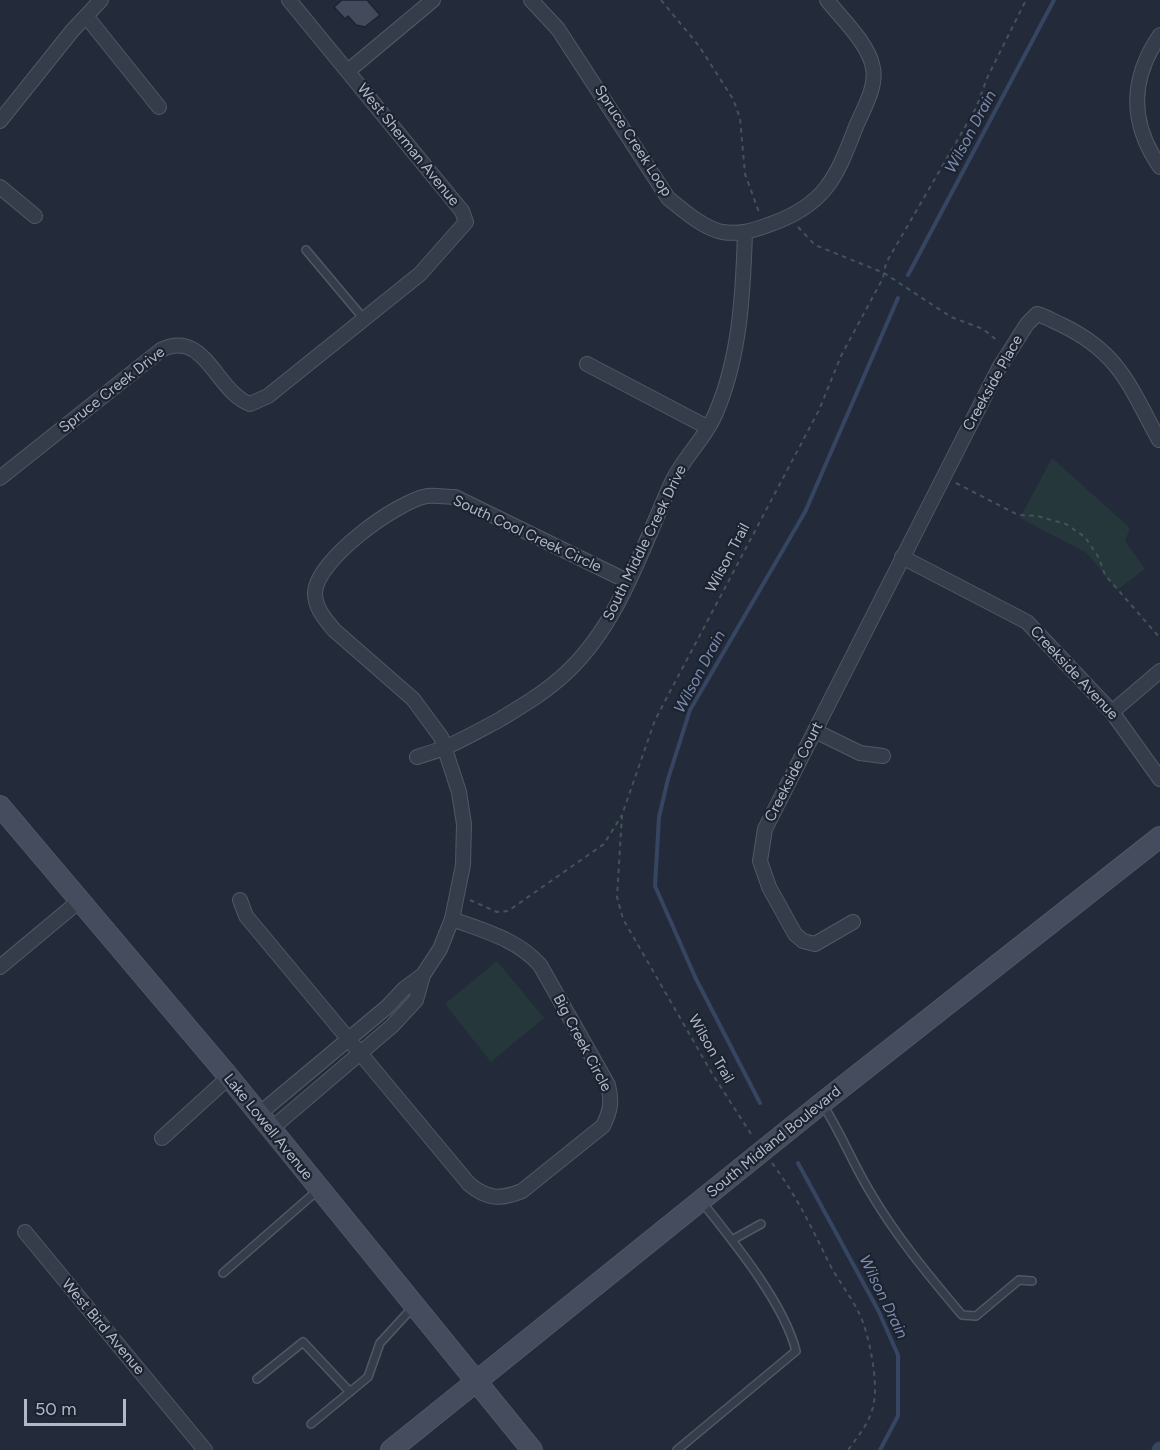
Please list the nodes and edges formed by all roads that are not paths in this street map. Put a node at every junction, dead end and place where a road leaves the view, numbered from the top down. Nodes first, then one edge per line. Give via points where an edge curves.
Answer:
1 (100, 0) edge
2 (289, 0) edge
3 (433, 0) edge
4 (531, 0) edge
5 (827, 0) edge
6 (86, 16) junction
7 (1160, 35) edge
8 (348, 71) junction
9 (159, 107) dead end
10 (0, 121) edge
11 (1160, 167) edge
12 (0, 187) edge
13 (35, 216) dead end
14 (745, 233) junction
15 (306, 250) dead end
16 (364, 319) junction
17 (587, 364) dead end
18 (707, 428) junction
19 (1159, 440) edge
20 (0, 478) edge
21 (902, 557) junction
22 (627, 581) junction
23 (872, 618) joint
24 (1160, 671) edge
25 (1112, 712) junction
26 (815, 731) junction
27 (446, 749) junction
28 (883, 756) dead end
29 (417, 757) dead end
30 (1160, 779) edge
31 (0, 806) edge
32 (1160, 837) edge
33 (240, 900) dead end
34 (78, 902) junction
35 (452, 919) junction
36 (853, 922) dead end
37 (0, 967) edge
38 (423, 975) junction
39 (350, 1039) junction
40 (361, 1053) junction
41 (229, 1077) junction
42 (822, 1103) junction
43 (265, 1122) junction
44 (162, 1138) dead end
45 (318, 1190) junction
46 (701, 1201) junction
47 (761, 1224) dead end
48 (25, 1232) dead end
49 (732, 1240) junction
50 (223, 1273) dead end
51 (1032, 1281) dead end
52 (414, 1306) junction
53 (257, 1379) dead end
54 (474, 1380) junction
55 (350, 1392) junction
56 (311, 1424) dead end
57 (205, 1450) edge
58 (391, 1450) edge
59 (532, 1450) edge
60 (677, 1450) edge

1 - 6 street
2 - 8 street
3 - 8 street
4 - 14 street, Spruce Creek Loop via 558,29 668,198 691,216 721,231
5 - 14 street, Spruce Creek Loop via 873,65 871,89 836,175 817,200 792,216
6 - 9 street
6 - 10 street
7 - 11 street via 1138,78 1136,103 1141,130
8 - 16 street, West Sherman Avenue via 462,211 466,222 420,274
12 - 13 street
14 - 18 street, South Middle Creek Drive via 742,307 728,383
15 - 16 lane
16 - 20 street, Spruce Creek Drive via 268,396 250,404 238,400 192,347 173,344
17 - 18 street
18 - 22 street, South Middle Creek Drive via 673,479
19 - 21 street, Creekside Place via 1115,362 1094,341 1037,314 999,368
21 - 23 street, Creekside Place
21 - 25 street, Creekside Avenue via 1027,622
22 - 27 street, South Middle Creek Drive via 600,633 567,673 530,702
22 - 27 street, South Cool Creek Circle via 455,497 415,500 388,515 337,555 317,580 316,604 334,630 413,699
23 - 26 street, Creekside Court
24 - 25 street
25 - 30 street, Creekside Avenue
26 - 28 street via 860,753
26 - 36 street, Creekside Court via 765,829 760,861 769,887 795,934 803,941 824,941
27 - 29 street, South Middle Creek Drive
27 - 35 street via 464,824 459,894
31 - 34 main road, Lake Lowell Avenue
32 - 42 main road, South Midland Boulevard
33 - 39 street via 246,916
34 - 37 street
34 - 41 main road, Lake Lowell Avenue
35 - 38 street via 440,949
35 - 40 street, Big Creek Circle via 514,942 540,965 608,1085 610,1112 603,1126 522,1191 496,1198 482,1195
38 - 39 street
38 - 40 street via 416,1000
39 - 40 street, Big Creek Circle
39 - 43 street
40 - 43 street
41 - 43 main road, Lake Lowell Avenue
41 - 44 street
42 - 46 main road, South Midland Boulevard
42 - 51 lane via 869,1191 921,1266 962,1315 975,1316 1018,1280
43 - 45 main road, Lake Lowell Avenue
45 - 50 lane
45 - 52 main road, Lake Lowell Avenue
46 - 49 lane
46 - 54 main road, South Midland Boulevard
47 - 49 lane
48 - 57 street, West Bird Avenue
49 - 60 lane via 746,1256 793,1335 796,1351
52 - 54 main road, Lake Lowell Avenue
52 - 55 lane via 380,1343 368,1377
53 - 55 lane via 303,1342
54 - 58 main road, South Midland Boulevard
54 - 59 main road, Lake Lowell Avenue
55 - 56 lane

